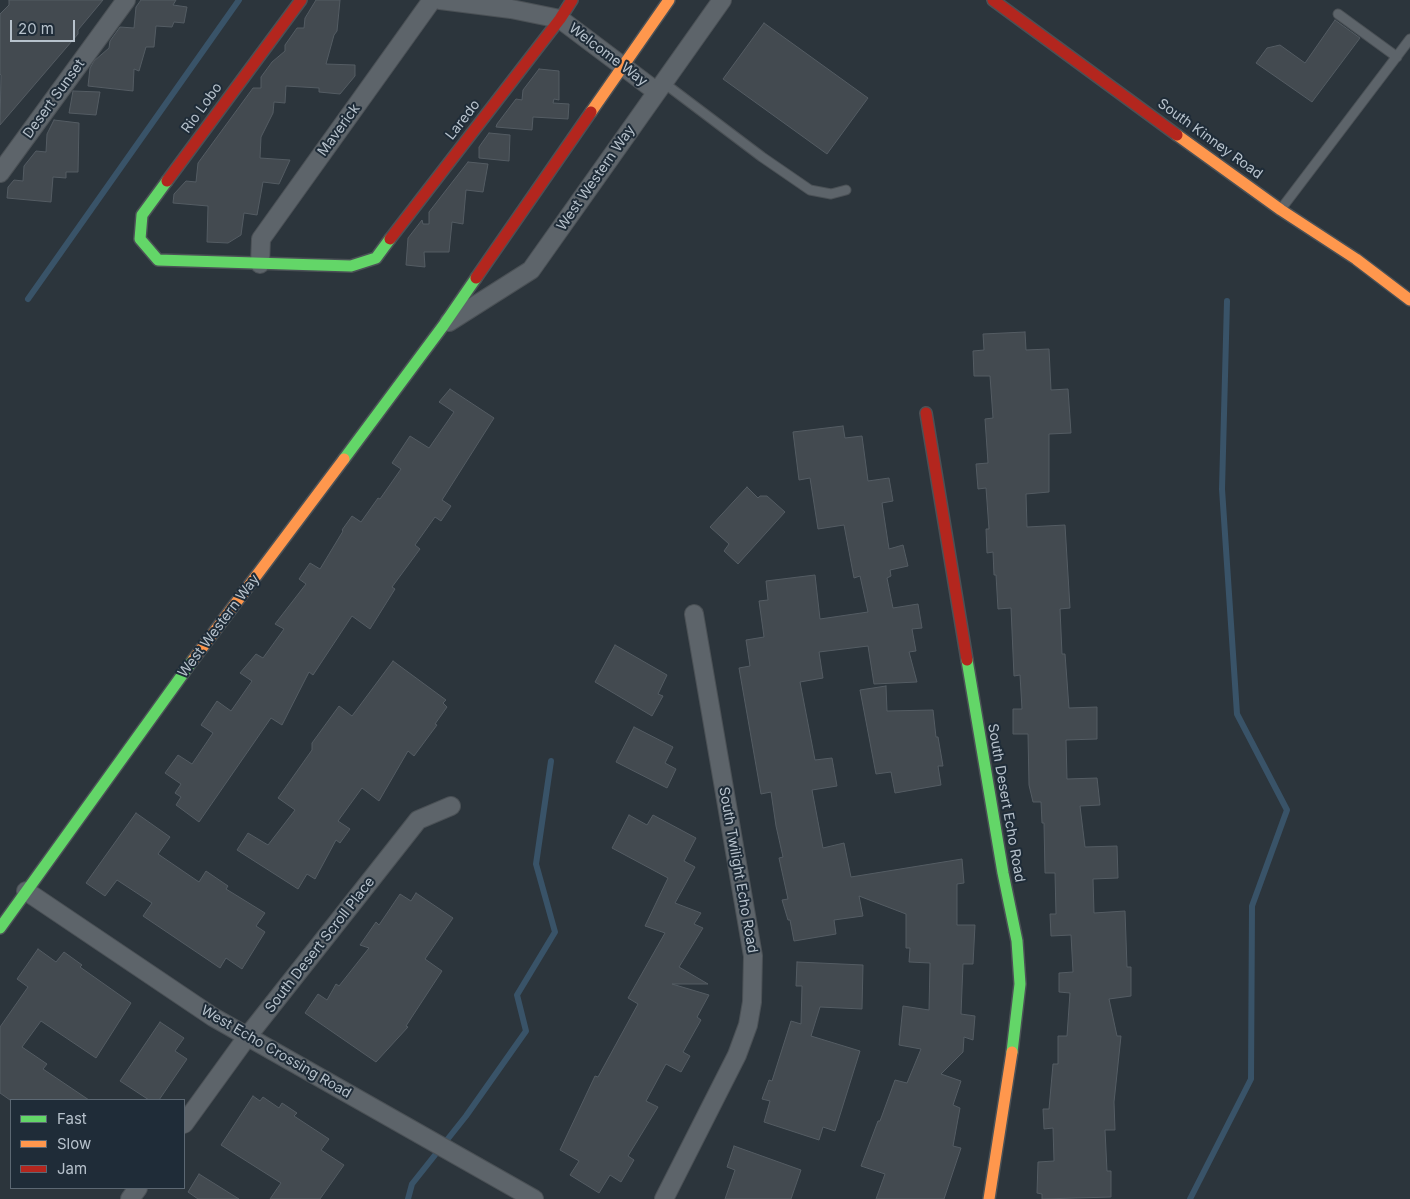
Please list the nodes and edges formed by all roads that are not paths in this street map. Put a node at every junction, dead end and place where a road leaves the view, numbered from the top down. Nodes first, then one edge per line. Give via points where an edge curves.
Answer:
1 (126, 0) edge
2 (301, 0) edge
3 (432, 0) edge
4 (440, 0) edge
5 (572, 0) edge
6 (669, 0) edge
7 (722, 0) edge
8 (993, 0) edge
9 (1338, 14) dead end
10 (560, 19) junction
11 (1410, 39) edge
12 (1396, 57) junction
13 (622, 66) junction
14 (661, 88) junction
15 (0, 173) edge
16 (846, 190) dead end
17 (1281, 210) junction
18 (260, 264) junction
19 (1410, 300) edge
20 (442, 326) junction
21 (926, 413) dead end
22 (694, 614) dead end
23 (451, 806) dead end
24 (26, 891) junction
25 (0, 928) edge
26 (247, 1037) junction
27 (185, 1123) edge
28 (534, 1199) edge
29 (664, 1199) edge
30 (989, 1199) edge

1 - 15 street, Desert Sunset
2 - 18 street, Rio Lobo via 142,215 140,239 158,260
3 - 18 street, Maverick via 261,240
4 - 10 street, Welcome Way via 512,8
5 - 10 street, Laredo
6 - 13 street, West Western Way
7 - 14 street, West Western Way
8 - 17 street, South Kinney Road
9 - 12 lane
10 - 13 street, Welcome Way
10 - 18 street, Laredo via 376,258 351,266
11 - 12 lane
12 - 17 lane
13 - 14 street, Welcome Way
13 - 20 street, West Western Way
14 - 16 lane via 810,190 831,194
14 - 20 street, West Western Way via 531,270
17 - 19 street, South Kinney Road via 1356,259
20 - 24 street, West Western Way
21 - 30 street, South Desert Echo Road via 1017,942 1020,984 1015,1034
22 - 29 street, South Twilight Echo Road via 753,956 752,1002 748,1026 737,1055
23 - 26 street, South Desert Scroll Place via 418,820
24 - 25 street, West Western Way
24 - 26 street, West Echo Crossing Road
26 - 27 street, South Desert Scroll Place
26 - 28 street, West Echo Crossing Road

